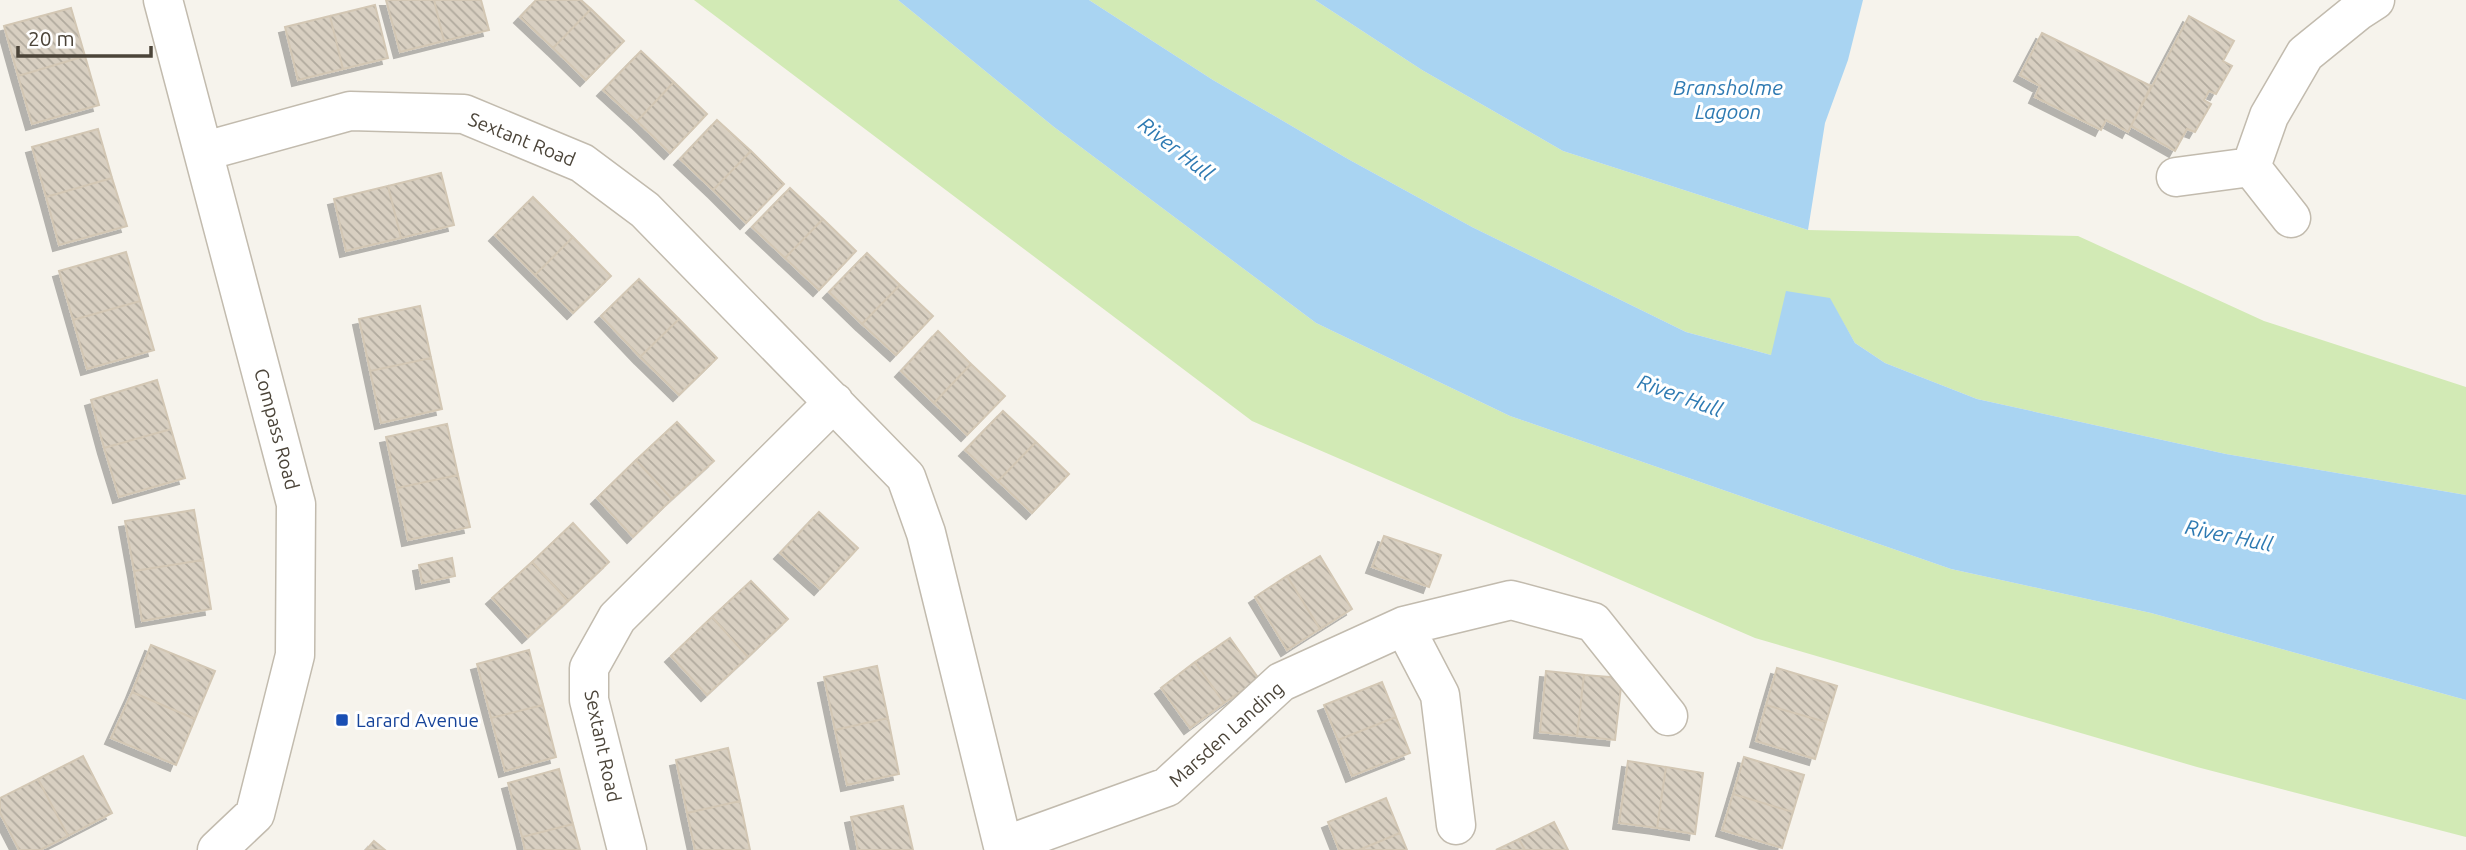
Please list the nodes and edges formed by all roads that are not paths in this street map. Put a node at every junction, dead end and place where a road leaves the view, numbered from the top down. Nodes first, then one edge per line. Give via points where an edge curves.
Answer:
1 (163, 0) edge
2 (2375, 0) edge
3 (205, 151) junction
4 (2250, 167) junction
5 (2176, 177) dead end
6 (2291, 218) dead end
7 (834, 402) junction
8 (1404, 626) junction
9 (1668, 716) dead end
10 (1456, 825) dead end
11 (1004, 848) edge
12 (217, 850) edge
13 (627, 850) edge

1 - 3 street, Compass Road
2 - 4 street via 2305,54 2269,116
3 - 7 street, Sextant Road via 349,111 464,114 582,163 645,210
3 - 12 street, Compass Road via 296,504 295,655 254,814
4 - 5 street
4 - 6 street
7 - 11 street, Sextant Road via 906,478 926,533
7 - 13 street, Sextant Road via 617,618 589,668 589,700
8 - 9 street, Marsden Landing via 1511,600 1593,622
8 - 10 street via 1440,695
8 - 11 street, Marsden Landing via 1282,682 1167,787

